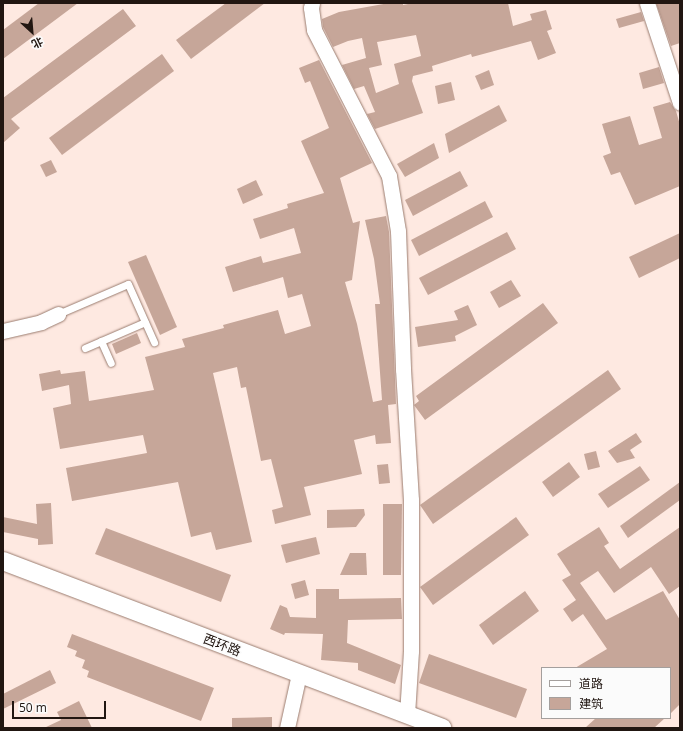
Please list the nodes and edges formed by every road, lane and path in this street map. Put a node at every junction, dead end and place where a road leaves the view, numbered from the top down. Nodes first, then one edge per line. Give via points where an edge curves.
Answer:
1 (312, 3) edge
2 (647, 3) edge
3 (680, 103) edge
4 (58, 314) joint
5 (145, 322) junction
6 (3, 331) edge
7 (101, 341) junction
8 (154, 342) dead end
9 (85, 348) dead end
10 (111, 363) dead end
11 (3, 561) edge
12 (298, 674) junction
13 (407, 715) junction
14 (287, 728) edge
15 (442, 728) edge

1 - 13 street via 314,30 389,176 398,232 411,500 411,651
2 - 3 street
4 - 5 lane via 128,284
4 - 6 street via 41,322
5 - 7 lane
5 - 8 lane
7 - 9 lane
7 - 10 lane
11 - 12 street, 西环路
12 - 13 street, 西环路
12 - 14 street
13 - 15 street, 西环路

